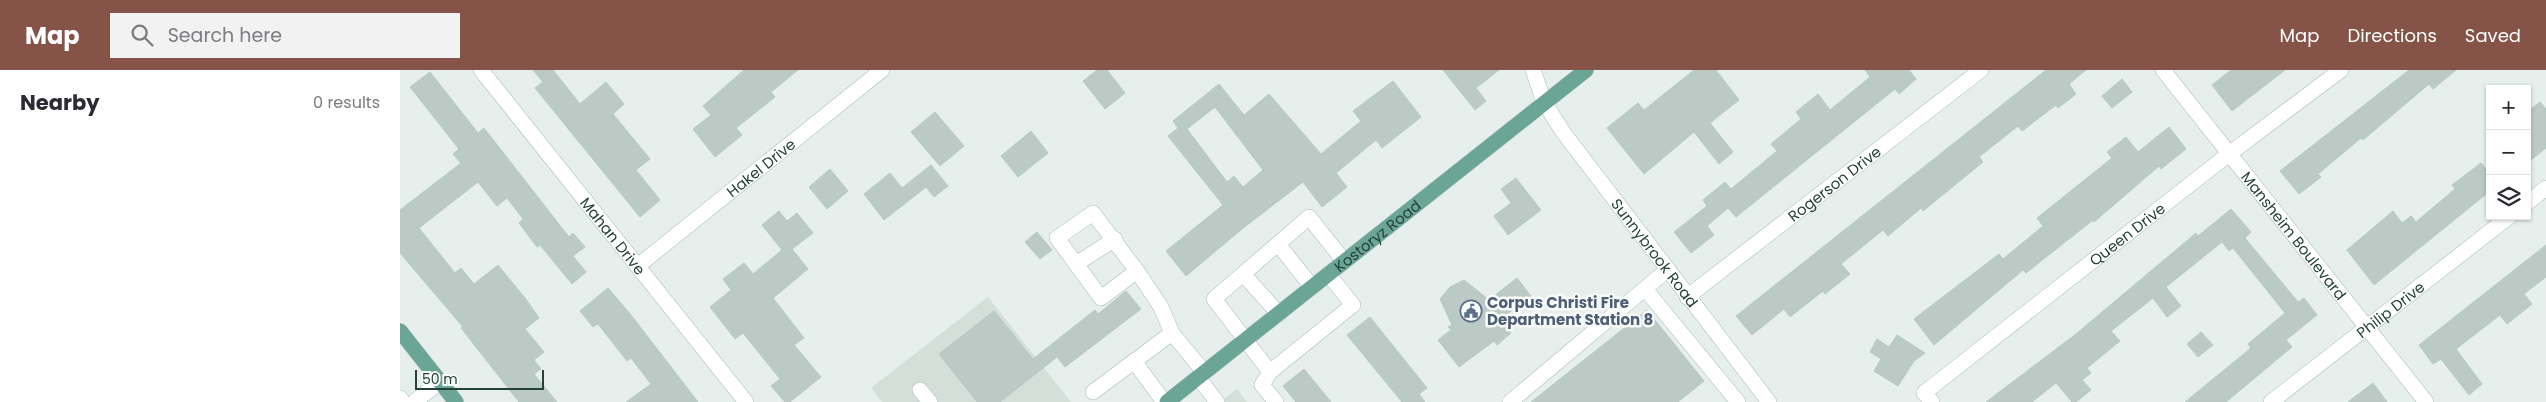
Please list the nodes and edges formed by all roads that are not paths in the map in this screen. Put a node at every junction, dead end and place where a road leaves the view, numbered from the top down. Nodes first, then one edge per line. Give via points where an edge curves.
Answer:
1 (481, 70) edge
2 (882, 70) edge
3 (1533, 70) edge
4 (1586, 70) edge
5 (1981, 70) edge
6 (2163, 70) edge
7 (2341, 70) edge
8 (1544, 102) junction
9 (2230, 154) junction
10 (2546, 188) edge
11 (2531, 200) edge
12 (2505, 220) edge
13 (1115, 239) junction
14 (1278, 244) junction
15 (1344, 261) junction
16 (1076, 264) junction
17 (639, 265) junction
18 (1667, 270) junction
19 (1138, 271) junction
20 (1243, 274) junction
21 (1328, 274) junction
22 (1312, 287) junction
23 (1644, 289) junction
24 (1687, 297) junction
25 (1279, 314) junction
26 (2366, 327) junction
27 (1172, 333) junction
28 (402, 336) edge
29 (1244, 341) junction
30 (1134, 362) junction
31 (1270, 372) junction
32 (1201, 375) junction
33 (440, 382) junction
34 (920, 390) dead end
35 (1093, 392) dead end
36 (400, 398) edge
37 (403, 402) edge
38 (414, 402) edge
39 (456, 402) edge
40 (746, 402) edge
41 (930, 402) edge
42 (1165, 402) edge
43 (1217, 402) edge
44 (1276, 402) edge
45 (1510, 402) edge
46 (1738, 402) edge
47 (1769, 402) edge
48 (1932, 402) edge
49 (2271, 402) edge
50 (2426, 402) edge

1 - 17 street, Mahan Drive
2 - 17 street, Hakel Drive
3 - 8 street, Sunnybrook Road
4 - 8 main road, Kostoryz Road
5 - 24 street, Rogerson Drive
6 - 9 street, Mansheim Boulevard
7 - 9 street, Queen Drive
8 - 15 main road, Kostoryz Road
8 - 18 street, Sunnybrook Road
9 - 26 street, Mansheim Boulevard
9 - 48 street, Queen Drive via 1924,393
10 - 11 street
12 - 26 street, Philip Drive
13 - 16 street
13 - 16 street via 1093,212 1057,238
13 - 19 street
14 - 15 street via 1309,217
14 - 20 street
14 - 22 street
15 - 21 main road, Kostoryz Road
16 - 19 street via 1101,298
17 - 40 street, Mahan Drive
18 - 23 street
18 - 24 street, Sunnybrook Road
19 - 27 street via 1161,307
20 - 25 street
20 - 29 street via 1214,299
21 - 22 main road, Kostoryz Road
21 - 31 street via 1353,305
22 - 25 main road, Kostoryz Road
23 - 45 street
23 - 46 street
24 - 47 street, Sunnybrook Road
25 - 29 main road, Kostoryz Road
26 - 49 street, Philip Drive
26 - 50 street, Mansheim Boulevard
27 - 30 street
27 - 32 street
28 - 33 main road
29 - 31 street
29 - 32 main road, Kostoryz Road
30 - 35 street
30 - 42 street
31 - 44 street via 1262,385
32 - 42 main road, Kostoryz Road
32 - 43 street
33 - 38 street
33 - 39 main road
34 - 41 street
36 - 37 street

